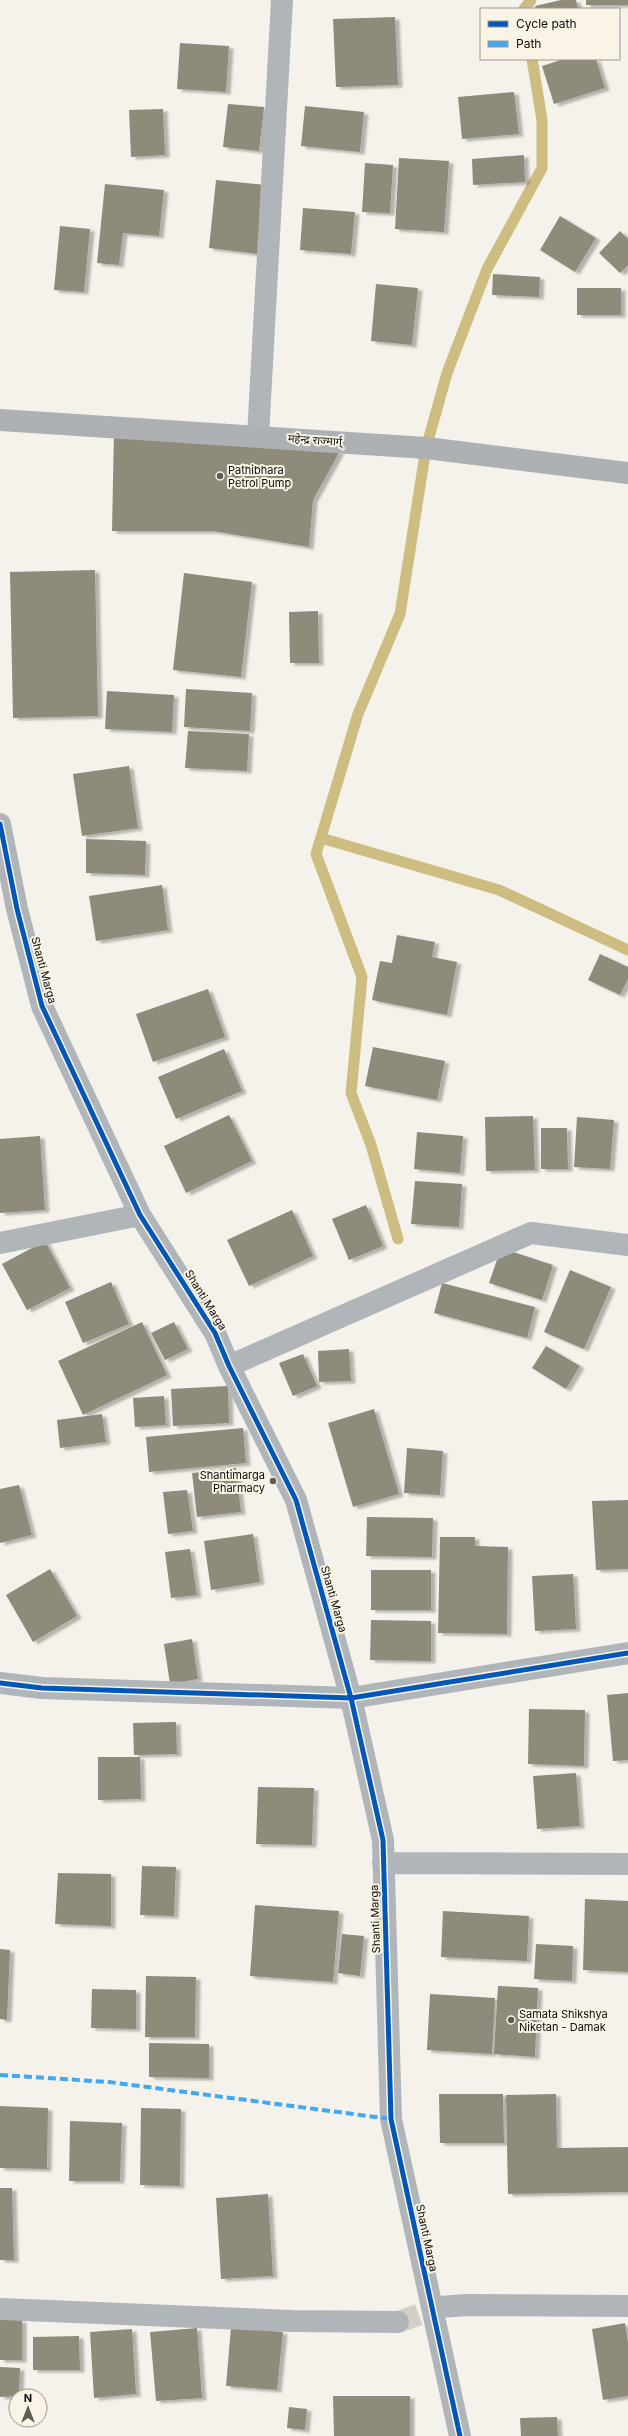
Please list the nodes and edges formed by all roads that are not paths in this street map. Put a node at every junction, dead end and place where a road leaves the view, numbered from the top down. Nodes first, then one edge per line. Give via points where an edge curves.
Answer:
1 (282, 0) edge
2 (0, 420) edge
3 (258, 436) junction
4 (628, 473) edge
5 (0, 824) edge
6 (8, 910) edge
7 (140, 1215) junction
8 (0, 1243) edge
9 (628, 1245) edge
10 (229, 1366) junction
11 (628, 1653) edge
12 (0, 1683) edge
13 (352, 1698) junction
14 (383, 1863) junction
15 (628, 1864) edge
16 (628, 2306) edge
17 (440, 2307) tunnel mouth
18 (0, 2309) edge
19 (398, 2322) tunnel mouth
20 (460, 2436) edge

1 - 3 street
2 - 3 highway, महेन्द्र राज्मार्ग्
3 - 4 highway, महेन्द्र राज्मार्ग् via 426,448
5 - 6 street, Shanti Marga
6 - 7 street, Shanti Marga via 42,1006
7 - 8 street
7 - 10 street, Shanti Marga via 215,1333
9 - 10 street via 531,1233
10 - 13 street, Shanti Marga via 296,1500
11 - 13 street
12 - 13 street via 42,1688
13 - 14 street, Shanti Marga via 382,1840
14 - 15 street
14 - 20 street, Shanti Marga via 391,2119
16 - 17 street
18 - 19 street via 292,2321

